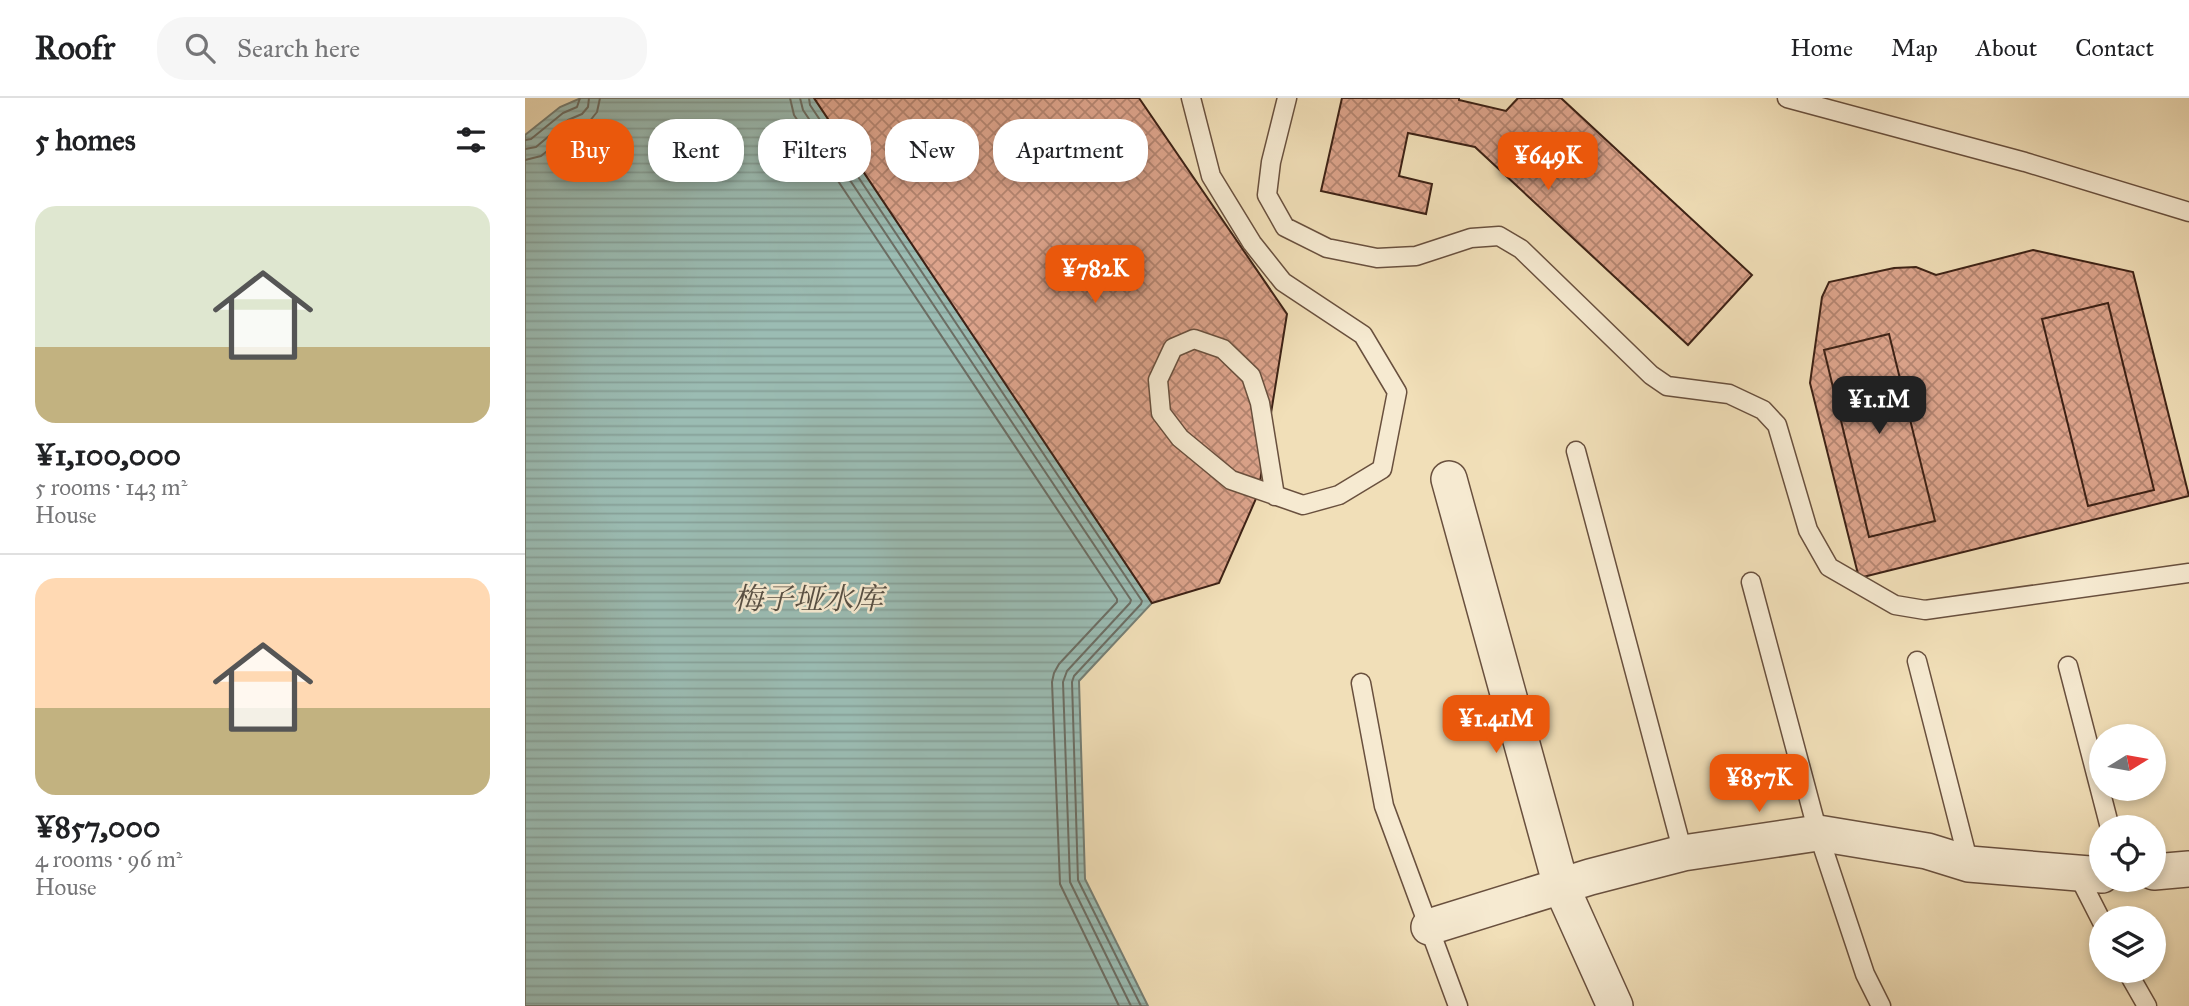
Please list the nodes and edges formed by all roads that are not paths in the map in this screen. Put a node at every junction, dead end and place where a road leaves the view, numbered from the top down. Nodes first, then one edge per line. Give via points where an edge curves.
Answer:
1 (1191, 98) edge
2 (1287, 98) edge
3 (1787, 98) edge
4 (2189, 212) edge
5 (1576, 451) dead end
6 (1449, 479) dead end
7 (1275, 496) junction
8 (2189, 573) edge
9 (1751, 582) dead end
10 (1917, 661) dead end
11 (2068, 666) dead end
12 (1361, 683) dead end
13 (2107, 815) edge
14 (1818, 833) junction
15 (1683, 853) junction
16 (1969, 864) junction
17 (2189, 869) edge
18 (2166, 871) edge
19 (2089, 874) edge
20 (1561, 886) junction
21 (1429, 927) junction
22 (2134, 983) edge
23 (1458, 1006) edge
24 (1615, 1006) edge
25 (1881, 1006) edge
26 (2147, 1006) edge

1 - 7 lane via 1211,176 1252,243 1283,282 1363,335 1397,392 1382,469 1339,495 1303,505
2 - 8 lane via 1266,195 1285,228 1327,248 1377,258 1416,256 1471,238 1499,236 1521,249 1667,386 1729,394 1763,410 1776,425 1808,530 1829,568 1895,605 1925,610
3 - 4 lane
5 - 15 lane
6 - 20 street
7 - 7 lane via 1260,403 1251,376 1223,349 1194,338 1173,348 1158,380 1161,413 1180,438 1231,480
9 - 14 lane
10 - 16 lane
11 - 13 lane
12 - 21 lane via 1384,806
14 - 15 street
14 - 16 street via 1927,851
14 - 25 lane via 1865,974
15 - 20 street
16 - 19 street
17 - 18 street
20 - 21 street
20 - 24 street
21 - 23 lane
22 - 26 lane

